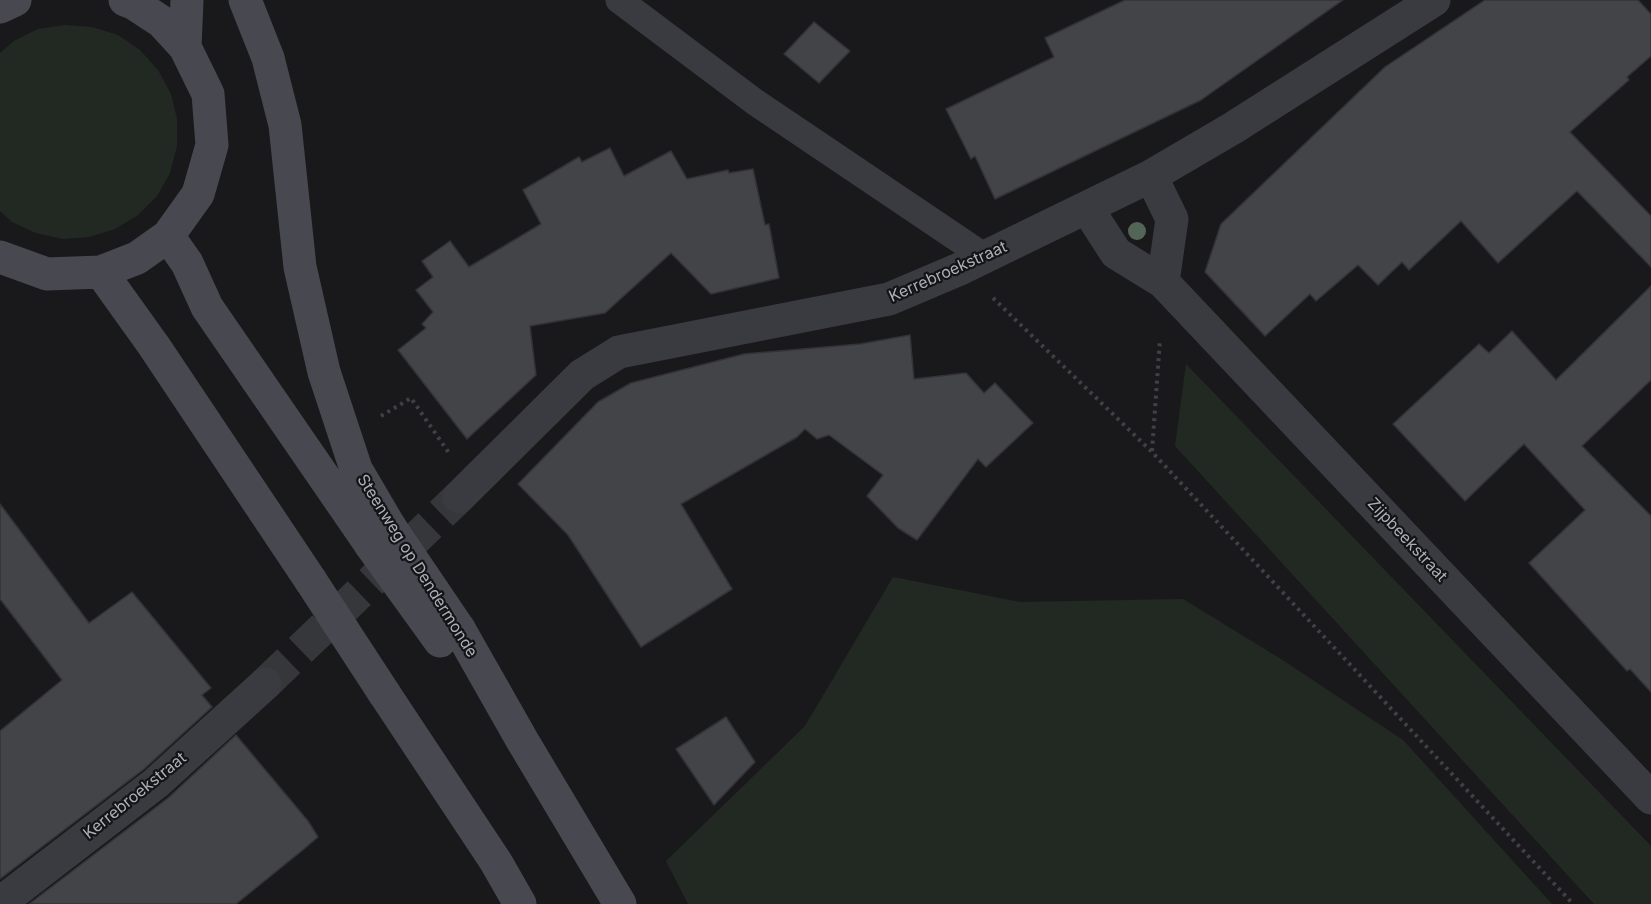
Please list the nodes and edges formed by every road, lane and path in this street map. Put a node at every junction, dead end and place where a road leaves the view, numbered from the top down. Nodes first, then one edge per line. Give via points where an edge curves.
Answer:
1 (15, 0) edge
2 (125, 0) edge
3 (187, 0) edge
4 (245, 0) edge
5 (619, 0) edge
6 (1434, 0) edge
7 (0, 7) edge
8 (185, 47) junction
9 (1151, 176) junction
10 (1087, 208) junction
11 (168, 236) junction
12 (0, 257) edge
13 (974, 262) junction
14 (101, 272) junction
15 (1163, 282) junction
16 (389, 412) dead end
17 (1152, 452) junction
18 (465, 492) joint
19 (380, 535) junction
20 (266, 684) tunnel mouth
21 (1651, 798) edge
22 (0, 903) edge
23 (520, 904) edge
24 (620, 904) edge
25 (1573, 904) edge

1 - 7 main road
2 - 8 main road via 162,22
3 - 8 main road
4 - 19 main road, Steenweg op Dendermonde via 268,58 285,125 300,267 324,372
5 - 13 lane
6 - 9 street, Kerrebroekstraat
8 - 11 main road via 208,94 212,145 198,194
9 - 10 street, Kerrebroekstraat
9 - 15 street via 1172,219
10 - 13 street, Kerrebroekstraat
10 - 15 street, Zijpbeekstraat via 1116,253
11 - 14 main road via 137,258
11 - 19 main road, Steenweg op Dendermonde via 187,263 207,307
12 - 14 main road via 47,274
13 - 17 path
13 - 18 street, Kerrebroekstraat via 889,299 619,352 582,375
14 - 23 main road, bridge via 311,581
15 - 17 path
15 - 21 street, Zijpbeekstraat
16 - 18 path via 411,399
17 - 25 path
19 - 24 main road, Steenweg op Dendermonde, bridge via 522,740
20 - 22 street, Kerrebroekstraat via 156,783

